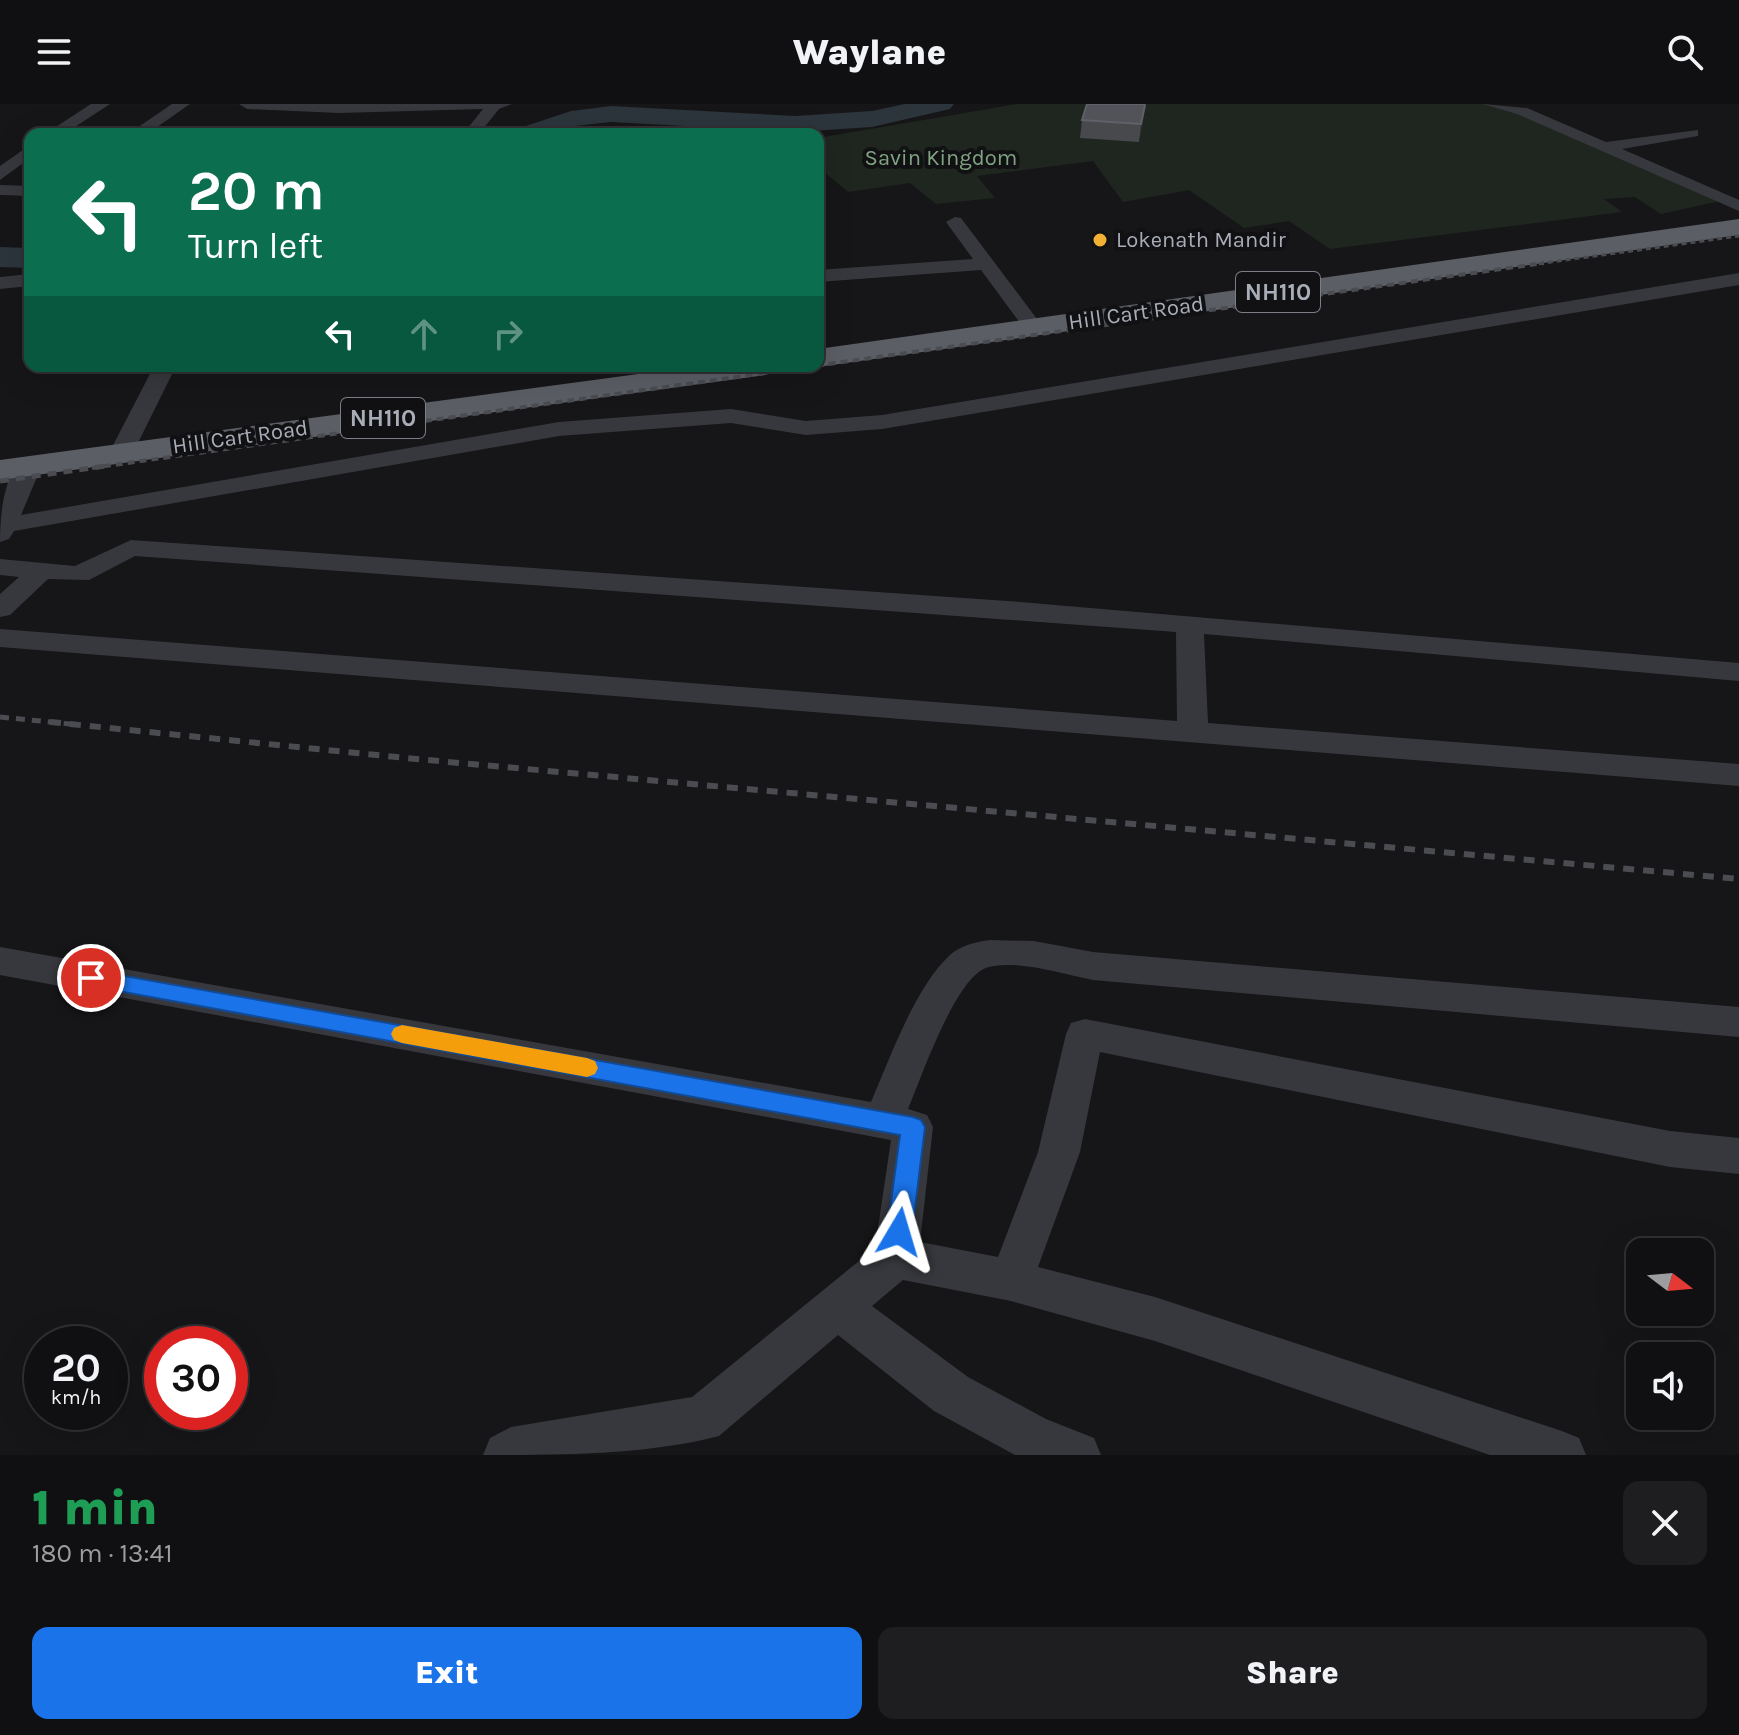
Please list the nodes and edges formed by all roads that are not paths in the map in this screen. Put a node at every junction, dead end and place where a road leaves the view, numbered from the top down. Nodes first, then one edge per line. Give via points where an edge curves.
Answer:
1 (102, 104) edge
2 (182, 104) edge
3 (247, 104) edge
4 (495, 104) edge
5 (504, 104) edge
6 (1491, 104) edge
7 (296, 105) edge
8 (63, 128) edge
9 (145, 128) edge
10 (476, 128) edge
11 (1692, 133) dead end
12 (1603, 147) junction
13 (24, 155) edge
14 (0, 176) edge
15 (24, 176) edge
16 (0, 190) edge
17 (24, 191) edge
18 (1739, 206) edge
19 (955, 222) dead end
20 (1739, 227) edge
21 (984, 264) junction
22 (824, 276) edge
23 (1739, 279) edge
24 (24, 281) edge
25 (0, 283) edge
26 (1033, 327) junction
27 (824, 357) edge
28 (162, 372) edge
29 (674, 372) edge
30 (644, 374) edge
31 (121, 453) junction
32 (15, 467) edge
33 (3, 530) edge
34 (0, 567) edge
35 (42, 570) junction
36 (0, 609) edge
37 (1190, 625) junction
38 (0, 638) edge
39 (1739, 672) edge
40 (1193, 732) junction
41 (1739, 775) edge
42 (0, 961) edge
43 (1739, 1022) edge
44 (883, 1121) junction
45 (1739, 1156) edge
46 (896, 1258) junction
47 (1011, 1280) junction
48 (837, 1306) junction
49 (512, 1454) edge
50 (1077, 1455) edge
51 (1562, 1455) edge

1 - 8 street
2 - 9 street
3 - 7 street
4 - 5 street
4 - 7 street
4 - 10 street
6 - 12 street via 1522,111
11 - 12 street
12 - 18 street
13 - 14 street
14 - 15 street
16 - 17 street
19 - 21 street
20 - 26 highway, Hill Cart Road / NH110
21 - 22 street
21 - 26 street
23 - 33 street via 882,422 806,428 731,416 559,429
24 - 25 street
26 - 27 highway, Hill Cart Road / NH110
28 - 31 street
29 - 30 highway, Hill Cart Road / NH110
30 - 31 highway, Hill Cart Road / NH110
31 - 32 highway, Hill Cart Road / NH110
32 - 33 street
34 - 35 street
35 - 36 street
35 - 37 street via 79,574 131,548
37 - 39 street
37 - 40 street
38 - 40 street
40 - 41 street
42 - 44 street
43 - 44 street via 1093,966 1002,953 976,956 963,961 945,983
44 - 46 street via 913,1127
45 - 47 street via 1670,1149 1085,1034 1059,1152
46 - 47 street
46 - 48 street
47 - 51 street via 1155,1319
48 - 49 street via 702,1419
48 - 50 street via 951,1394 1034,1439

